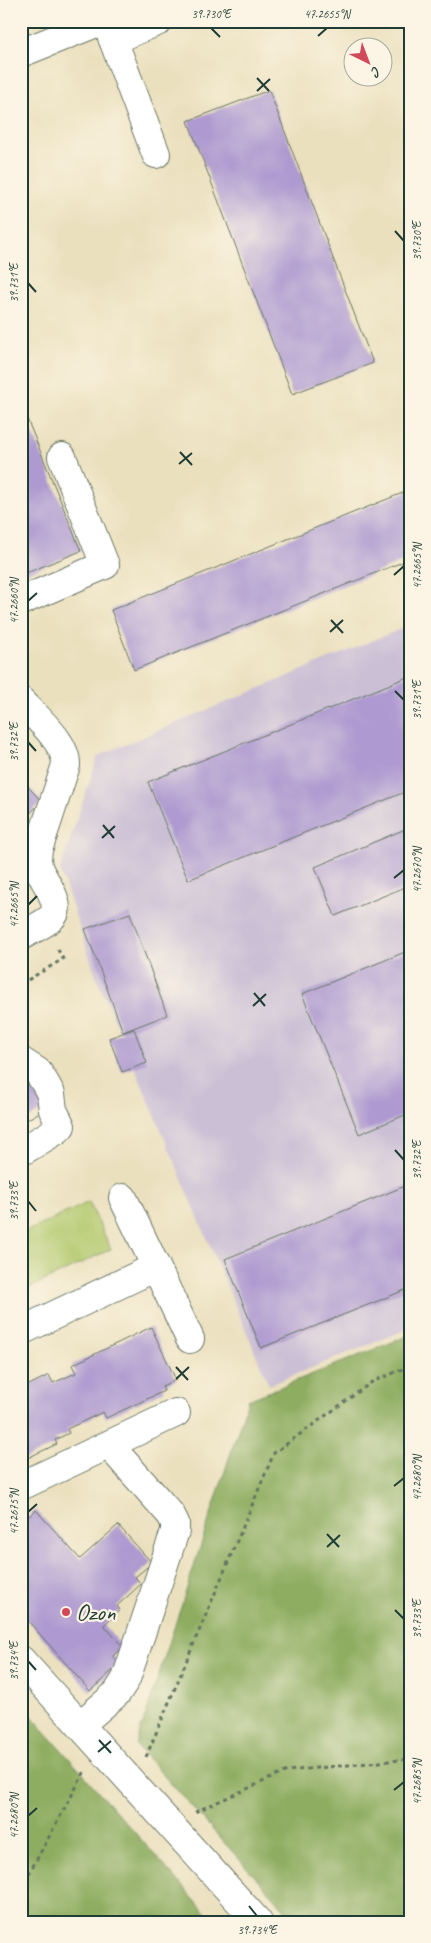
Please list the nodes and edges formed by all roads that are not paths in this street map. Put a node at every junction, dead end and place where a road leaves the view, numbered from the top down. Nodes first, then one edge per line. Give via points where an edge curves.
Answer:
1 (159, 21) edge
2 (107, 28) edge
3 (21, 53) edge
4 (156, 154) dead end
5 (62, 457) dead end
6 (21, 600) edge
7 (21, 701) edge
8 (31, 930) edge
9 (21, 1061) edge
10 (21, 1152) edge
11 (123, 1198) dead end
12 (156, 1267) junction
13 (21, 1331) edge
14 (190, 1339) dead end
15 (176, 1413) dead end
16 (109, 1445) junction
17 (21, 1486) edge
18 (21, 1660) edge
19 (80, 1725) junction
20 (258, 1922) edge

1 - 2 street
2 - 3 street
2 - 4 street
5 - 6 street via 105,565
7 - 8 street via 62,746 67,756 36,860 56,904 56,912
9 - 10 street via 38,1072 51,1094 53,1110 61,1126 42,1125
11 - 12 street
12 - 13 street
12 - 14 street
15 - 16 street
16 - 17 street
16 - 19 street via 176,1523 123,1686
18 - 19 street
19 - 20 street

